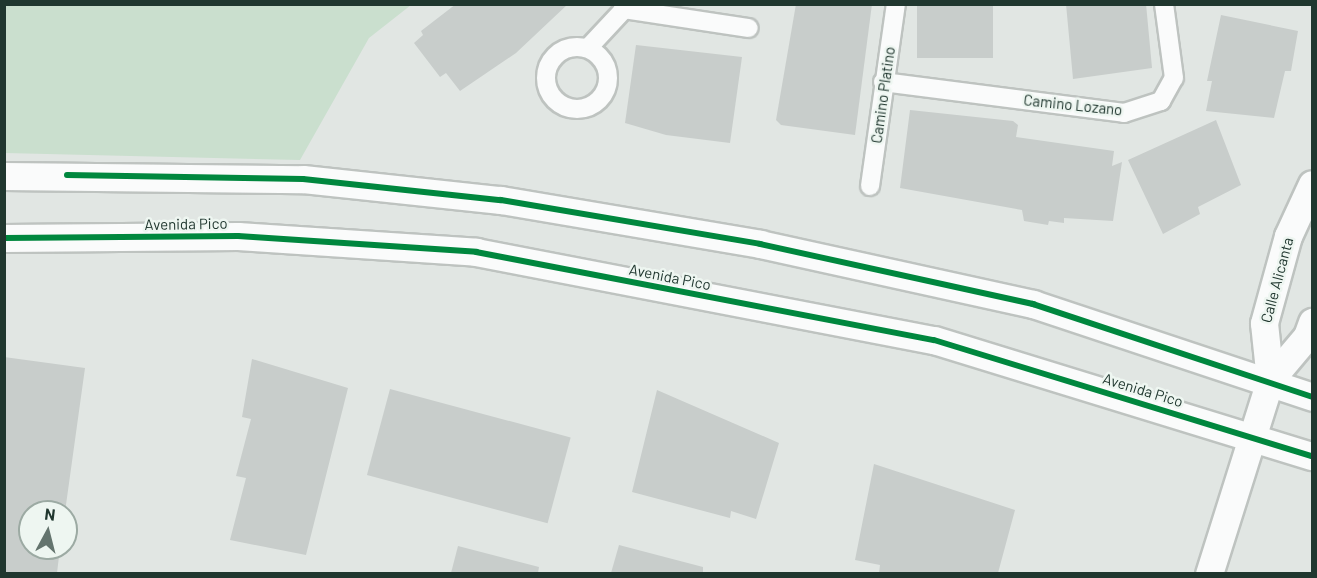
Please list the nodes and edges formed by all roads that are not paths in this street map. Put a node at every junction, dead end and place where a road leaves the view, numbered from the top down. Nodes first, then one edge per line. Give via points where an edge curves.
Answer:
1 (896, 4) edge
2 (1164, 4) edge
3 (626, 7) edge
4 (749, 28) dead end
5 (588, 48) dead end
6 (884, 82) junction
7 (4, 176) edge
8 (1312, 184) edge
9 (870, 186) dead end
10 (4, 238) edge
11 (1312, 322) edge
12 (1270, 380) junction
13 (1312, 397) edge
14 (1252, 435) junction
15 (1312, 456) edge
16 (1209, 573) edge

1 - 6 street, Camino Platino
2 - 6 street, Camino Lozano via 1174,78 1161,101 1124,113
3 - 4 street
3 - 5 street
6 - 9 street, Camino Platino
7 - 12 main road via 303,179 501,200 760,244 1033,304
8 - 12 main road, Calle Alicanta via 1288,236 1264,323
10 - 14 main road, Avenida Pico via 238,236 476,252 934,340
11 - 12 main road, Calle Alicanta via 1307,336
12 - 13 main road
12 - 14 main road, Calle Alicanta
14 - 15 main road, Avenida Pico
14 - 16 main road, Calle Alicanta

